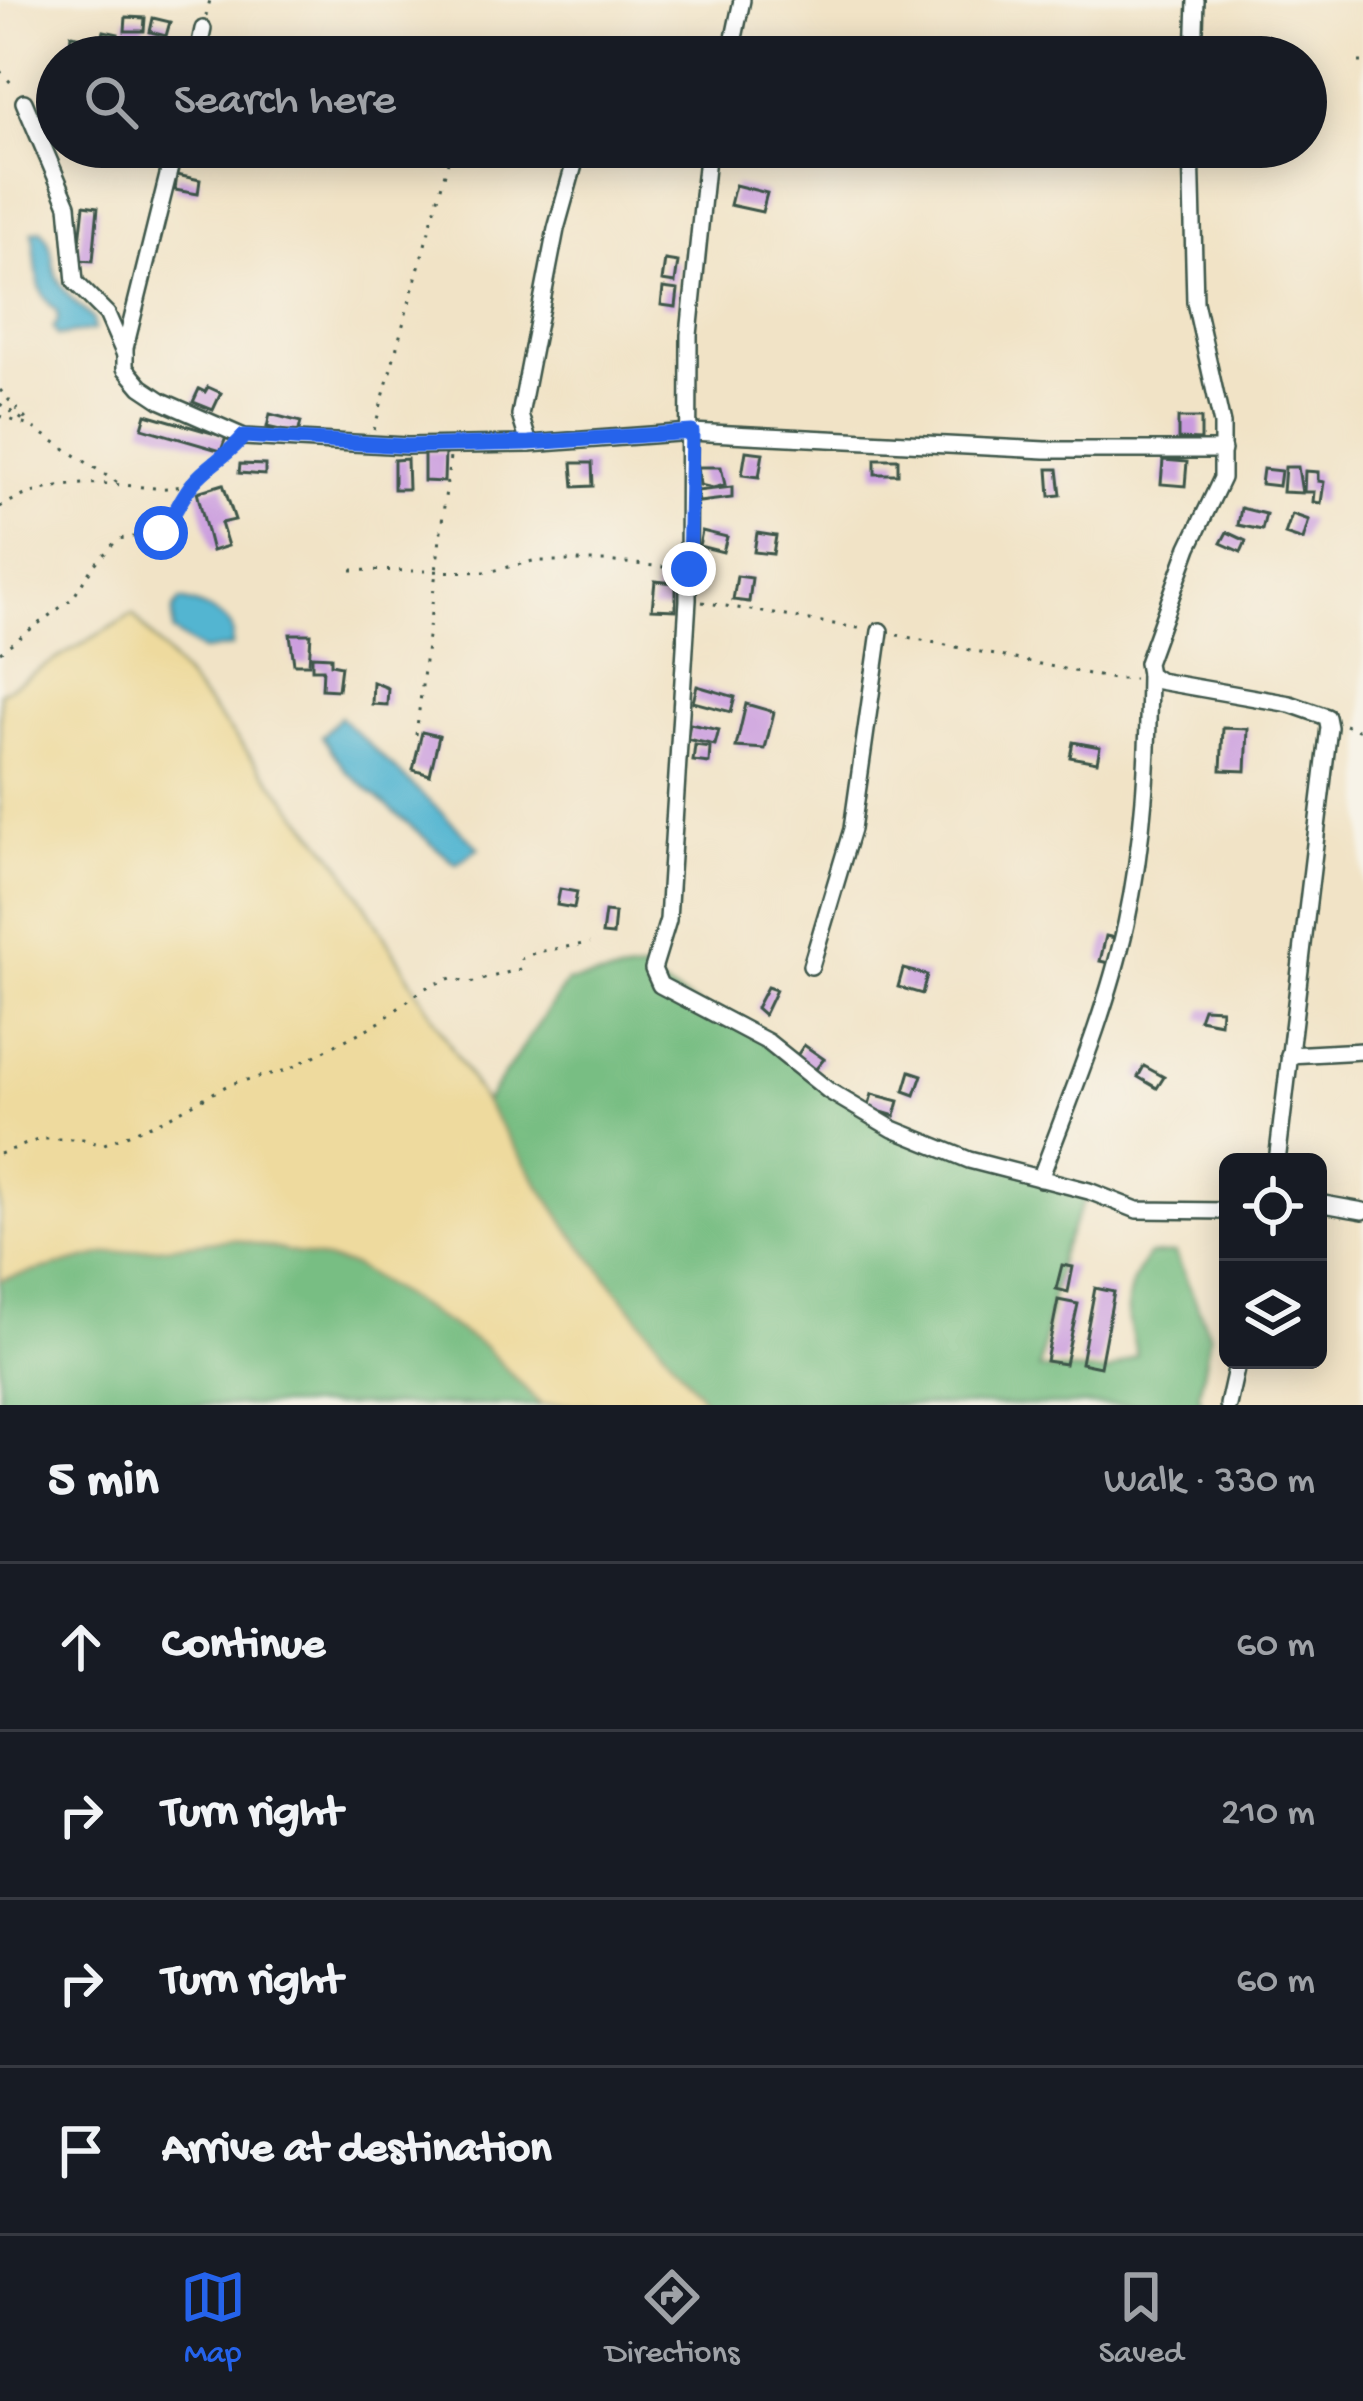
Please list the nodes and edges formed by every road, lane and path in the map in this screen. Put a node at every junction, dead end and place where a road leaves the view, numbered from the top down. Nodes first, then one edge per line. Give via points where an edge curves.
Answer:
1 (742, 0) edge
2 (1196, 0) edge
3 (203, 29) dead end
4 (201, 36) edge
5 (734, 36) edge
6 (1195, 36) edge
7 (0, 71) edge
8 (24, 102) joint
9 (36, 130) edge
10 (52, 168) edge
11 (170, 168) edge
12 (446, 168) edge
13 (573, 168) edge
14 (706, 168) edge
15 (1191, 168) edge
16 (125, 356) junction
17 (0, 390) edge
18 (0, 404) edge
19 (0, 416) edge
20 (32, 427) junction
21 (692, 432) junction
22 (244, 436) junction
23 (529, 443) junction
24 (371, 444) junction
25 (451, 445) junction
26 (1223, 449) junction
27 (193, 482) junction
28 (121, 484) junction
29 (0, 507) edge
30 (689, 569) junction
31 (351, 570) dead end
32 (435, 570) junction
33 (688, 600) junction
34 (880, 631) junction
35 (0, 652) edge
36 (1149, 674) junction
37 (416, 735) dead end
38 (590, 943) dead end
39 (812, 966) dead end
40 (1363, 1051) edge
41 (1289, 1054) junction
42 (1278, 1153) edge
43 (0, 1154) edge
44 (1040, 1179) junction
45 (1327, 1205) edge
46 (1219, 1211) edge
47 (1363, 1211) edge
48 (1236, 1369) edge
49 (1228, 1405) edge

1 - 5 street
2 - 6 street
3 - 4 street
7 - 8 path
8 - 9 street
10 - 16 street via 68,205 75,282 106,314
11 - 16 street
12 - 24 path
13 - 23 street via 520,416
14 - 21 street via 689,335
15 - 26 street via 1195,302
16 - 22 street via 125,368 151,394
17 - 20 path
18 - 20 path
19 - 20 path
20 - 28 path
21 - 23 street
21 - 26 street via 1046,451
21 - 30 street
22 - 24 street
22 - 27 path
23 - 25 street
24 - 25 street
25 - 32 path
26 - 36 street via 1222,478 1189,548
27 - 28 path
27 - 35 path via 161,533 118,539 73,598
28 - 29 path via 83,483
30 - 32 path via 533,561 488,572
30 - 33 street
31 - 32 path
32 - 37 path
33 - 34 path
33 - 44 street via 668,920 653,969 660,985 768,1042 892,1129
34 - 36 path via 1113,679
34 - 39 street via 852,829
36 - 41 street via 1327,717
36 - 44 street via 1144,821 1126,926
38 - 43 path via 536,952 498,976 425,988 380,1022 287,1070 230,1084 102,1145 40,1138
40 - 41 street
41 - 42 street
44 - 46 street via 1137,1210
45 - 47 street
48 - 49 street

